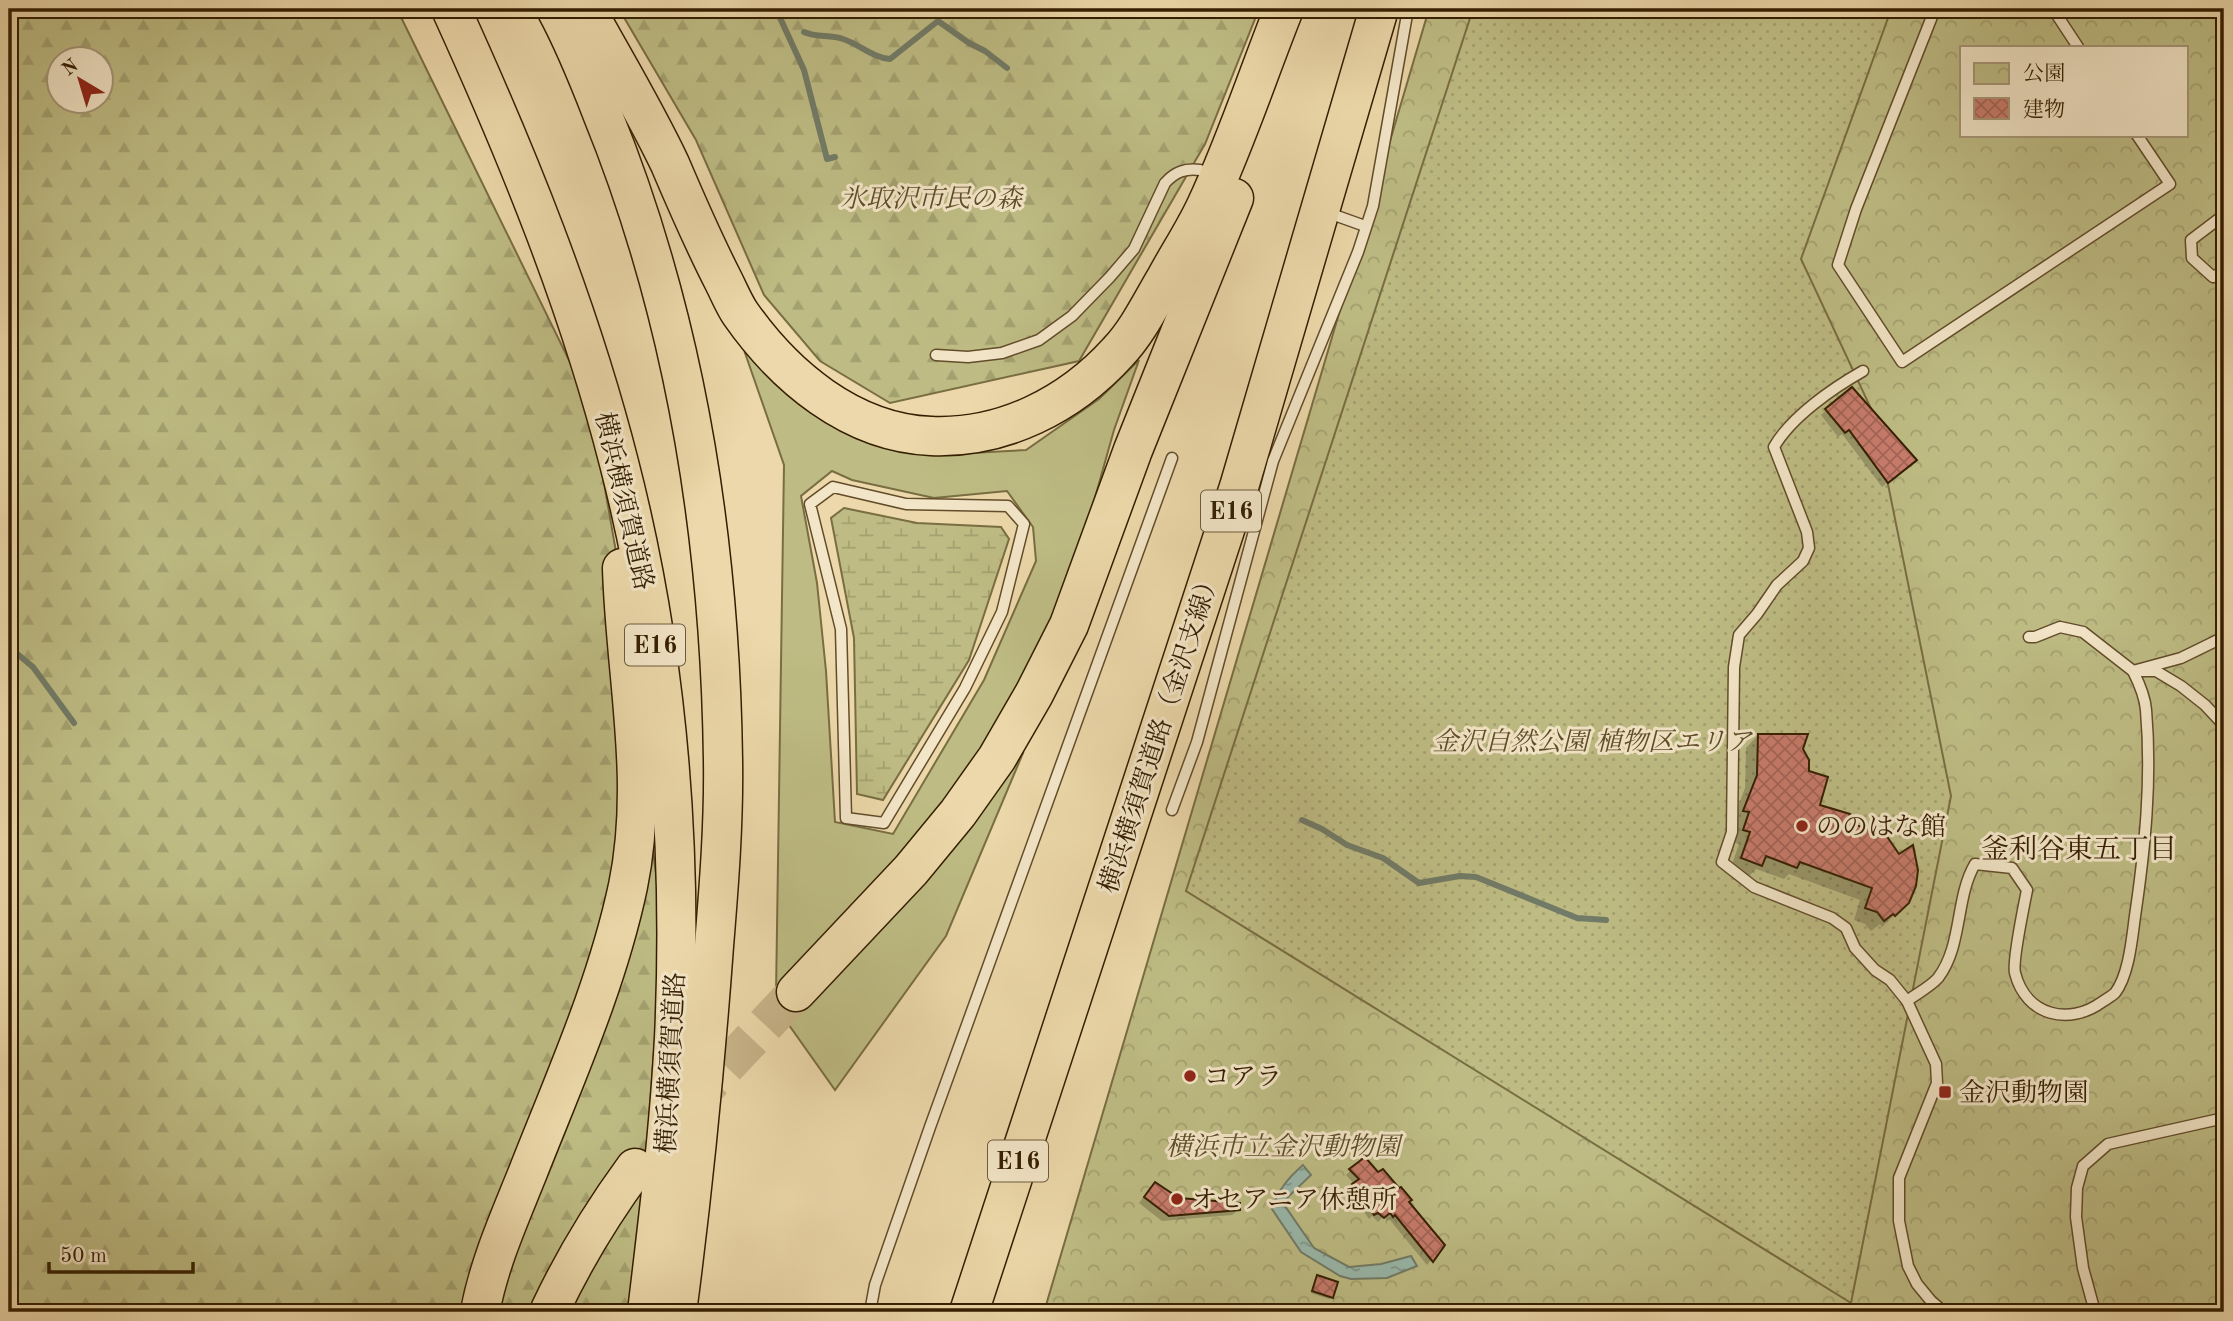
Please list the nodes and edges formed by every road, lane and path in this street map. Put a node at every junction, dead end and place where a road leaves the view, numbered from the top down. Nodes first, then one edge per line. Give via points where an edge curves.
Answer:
1 (451, 9) edge
2 (556, 9) edge
3 (586, 9) edge
4 (1284, 9) edge
5 (1309, 9) edge
6 (1380, 9) edge
7 (1408, 9) edge
8 (1935, 9) edge
9 (2053, 9) edge
10 (2077, 46) edge
11 (2138, 136) edge
12 (1200, 170) dead end
13 (2224, 215) edge
14 (1336, 216) dead end
15 (1365, 226) junction
16 (2224, 271) edge
17 (936, 355) dead end
18 (1863, 372) dead end
19 (1172, 458) dead end
20 (620, 464) junction
21 (810, 504) joint
22 (2029, 637) dead end
23 (2224, 637) edge
24 (2133, 671) junction
25 (2224, 730) edge
26 (1172, 810) dead end
27 (796, 992) tunnel mouth
28 (1907, 1001) junction
29 (1069, 1010) junction
30 (2224, 1118) edge
31 (635, 1168) dead end
32 (550, 1310) dead end
33 (480, 1312) edge
34 (647, 1312) edge
35 (677, 1312) edge
36 (870, 1312) edge
37 (969, 1312) edge
38 (988, 1312) edge
39 (1944, 1312) edge
40 (2095, 1312) edge

1 - 20 highway, 横浜横須賀道路 / E16 via 556,258
2 - 35 highway, 横浜横須賀道路 / E16 via 620,156 645,235 692,427 708,528 724,762 707,1047
3 - 4 highway via 668,161 739,312 763,342 794,376 842,411 916,436 947,437 989,431 1033,416 1070,395 1121,350 1206,207
5 - 27 highway via 1133,450 1069,625 1034,694 958,813
6 - 29 highway, 横浜横須賀道路（金沢支線） / E16 via 1239,487
7 - 15 lane via 1373,206
8 - 11 lane via 1838,265 1902,362 2170,184
9 - 10 lane
12 - 17 lane via 1172,175 1134,249 1084,304 1039,340 1002,353
13 - 16 lane via 2191,240 2192,258 2213,277
14 - 15 lane
15 - 26 lane via 1273,461 1197,742
18 - 28 lane via 1840,384 1782,433 1774,447 1809,548 1740,635 1734,667 1732,832 1722,862 1754,887 1846,928 1855,948
19 - 36 lane via 930,1127 875,1285
20 - 33 highway, E16 via 623,622 638,771 632,864 603,977 495,1256
20 - 34 highway, 横浜横須賀道路 / E16 via 660,680 670,771 676,926 665,1160
21 - 21 lane via 833,487 906,504 1008,506 1024,524 1002,612 965,688 884,823 846,818 841,629
22 - 24 lane via 2060,627 2082,632
23 - 24 lane via 2181,658
24 - 25 lane via 2156,671 2181,686 2205,705
24 - 28 lane via 2146,708 2149,793 2129,958 2115,993 2088,1012 2063,1016 2039,1008 2021,990 2014,970 2027,890 2012,869 1975,864 1967,877 1952,951 1937,979
28 - 39 lane via 1936,1064 1937,1083 1899,1178 1899,1221 1908,1266 1917,1284
29 - 37 highway, E16
29 - 38 highway, E16
30 - 40 lane via 2108,1144 2083,1166 2076,1217
31 - 32 highway via 588,1237

